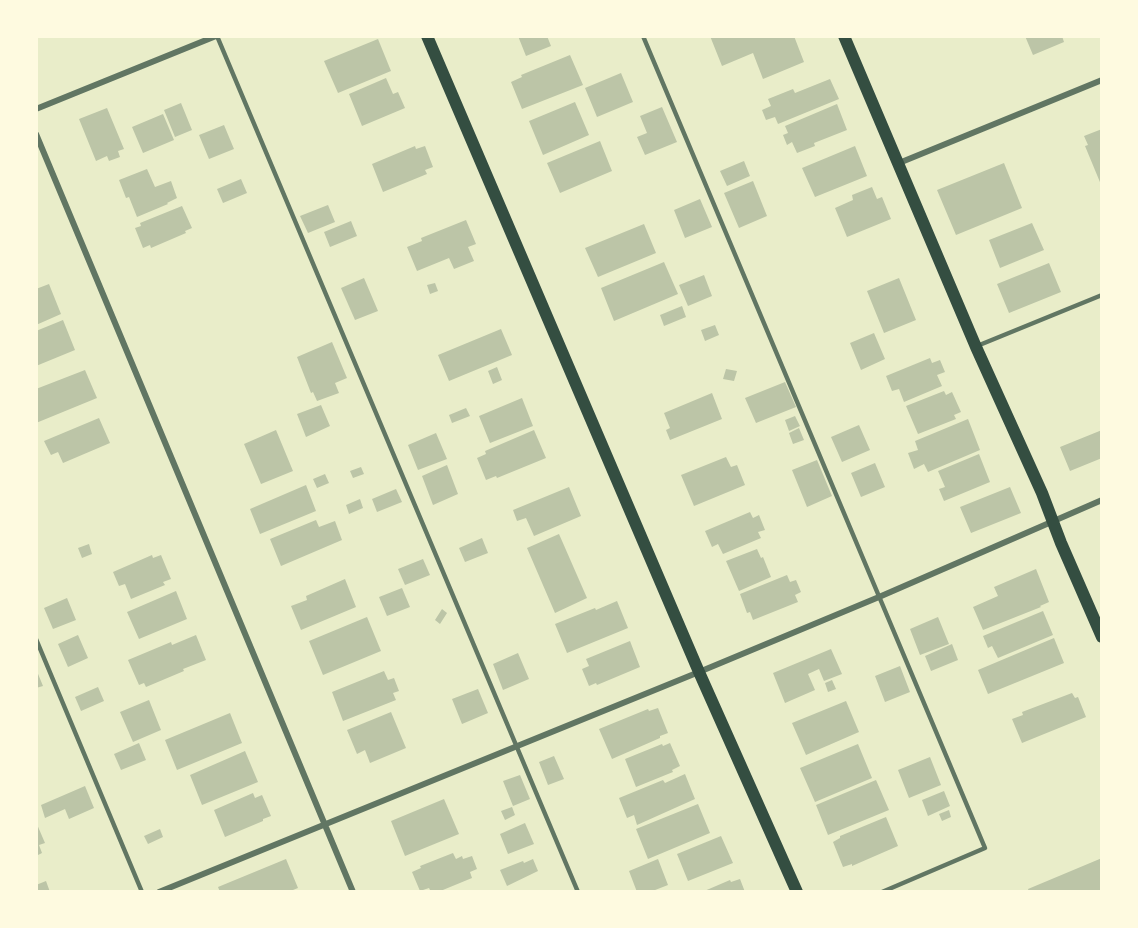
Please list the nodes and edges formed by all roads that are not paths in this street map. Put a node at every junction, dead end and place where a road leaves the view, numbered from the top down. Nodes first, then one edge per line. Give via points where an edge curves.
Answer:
1 (216, 36) edge
2 (427, 36) edge
3 (643, 36) edge
4 (844, 36) edge
5 (1102, 80) edge
6 (36, 109) edge
7 (36, 134) edge
8 (899, 163) junction
9 (1102, 295) edge
10 (976, 347) junction
11 (1102, 500) edge
12 (1053, 521) junction
13 (879, 597) junction
14 (1102, 637) edge
15 (36, 639) edge
16 (699, 672) junction
17 (516, 747) junction
18 (325, 824) junction
19 (142, 892) edge
20 (159, 892) edge
21 (353, 892) edge
22 (578, 892) edge
23 (797, 892) edge
24 (882, 892) edge

1 - 6 street
1 - 17 lane
2 - 16 main road
3 - 13 lane
4 - 8 main road
5 - 8 street
7 - 18 street
8 - 10 main road
9 - 10 lane
10 - 12 main road
11 - 12 street
12 - 13 street
12 - 14 main road
13 - 16 street
13 - 24 lane via 985,848
15 - 19 lane
16 - 17 street
16 - 23 main road
17 - 18 street
17 - 22 lane
18 - 20 street
18 - 21 street

